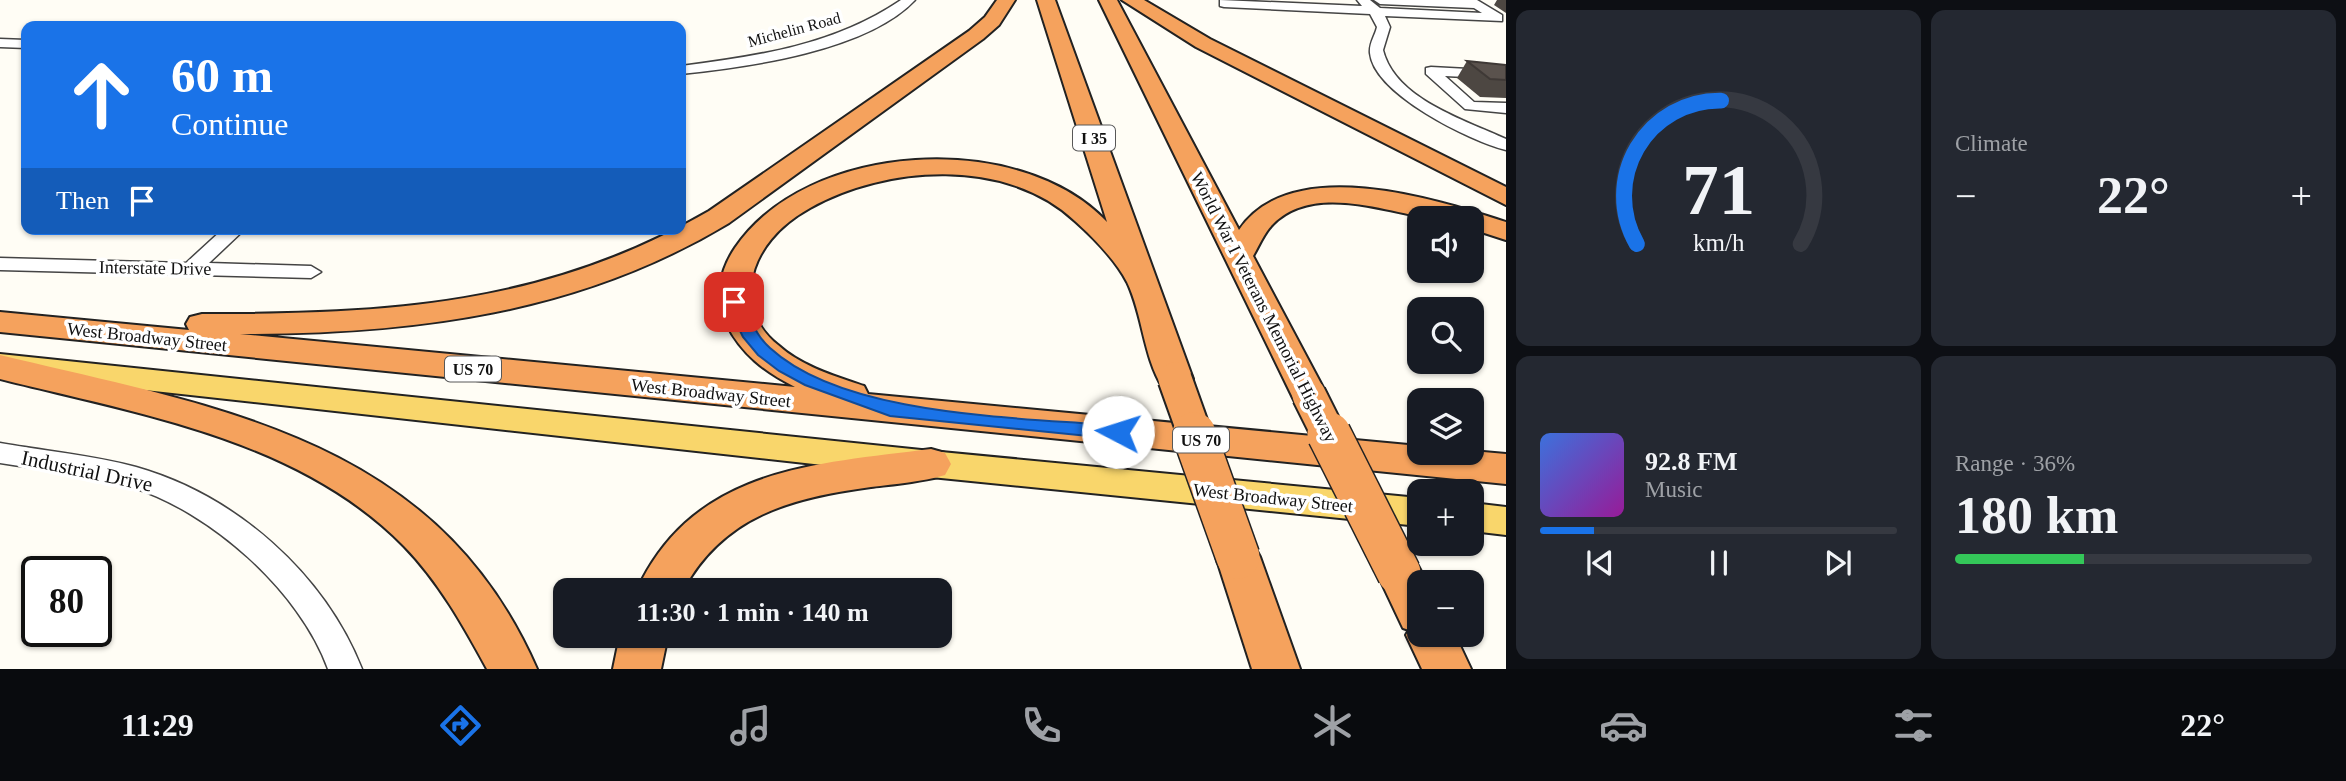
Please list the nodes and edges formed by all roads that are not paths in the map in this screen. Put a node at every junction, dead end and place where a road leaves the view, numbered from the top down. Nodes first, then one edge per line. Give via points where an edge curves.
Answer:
1 (909, 0) edge
2 (1006, 0) edge
3 (1046, 0) edge
4 (1108, 0) edge
5 (1130, 0) edge
6 (1224, 3) dead end
7 (1374, 6) edge
8 (0, 43) edge
9 (21, 44) edge
10 (686, 69) edge
11 (1506, 75) edge
12 (1400, 85) junction
13 (1450, 89) junction
14 (1506, 108) edge
15 (1506, 145) edge
16 (1506, 197) edge
17 (1412, 206) edge
18 (1484, 224) edge
19 (1506, 231) edge
20 (228, 235) edge
21 (1238, 257) junction
22 (0, 264) edge
23 (191, 269) junction
24 (311, 272) dead end
25 (1139, 276) junction
26 (0, 322) edge
27 (51, 327) junction
28 (0, 365) edge
29 (896, 411) junction
30 (0, 453) edge
31 (932, 464) junction
32 (1506, 469) edge
33 (1407, 511) edge
34 (1484, 518) edge
35 (1506, 521) edge
36 (666, 578) edge
37 (1407, 589) edge
38 (1436, 647) edge
39 (641, 648) edge
40 (345, 669) edge
41 (513, 669) edge
42 (637, 669) edge
43 (1276, 669) edge
44 (1447, 669) edge

1 - 10 street, Michelin Road via 875,22 824,42
2 - 27 highway via 976,35 756,193 685,237 588,278 477,307 390,320
3 - 25 highway, I 35
4 - 21 highway, World War I Veterans Memorial Highway
5 - 16 highway via 1203,43
6 - 7 street
7 - 7 street via 1497,18 1477,4
7 - 12 street via 1385,31 1377,55
8 - 9 street
11 - 13 street via 1431,71
12 - 13 street
12 - 15 street via 1441,114
13 - 14 street via 1471,106
17 - 21 highway via 1338,196 1305,199 1269,212
18 - 19 highway
20 - 23 street
21 - 37 highway, World War I Veterans Memorial Highway, bridge
22 - 23 street, Interstate Drive
23 - 24 street, Interstate Drive
25 - 29 highway via 1079,210 1042,188 994,173 943,168 895,172 835,186 790,207 754,239 744,256 734,286 739,316 764,351 785,367
25 - 43 highway, I 35, bridge
26 - 27 highway, West Broadway Street / US 70
27 - 29 highway, West Broadway Street / US 70
28 - 31 main road, West Broadway Street
28 - 41 highway via 247,432 331,468 400,514 433,546 481,607
29 - 32 highway, West Broadway Street / US 70
30 - 40 street, Industrial Drive via 138,478 200,507 284,573 317,608
31 - 33 main road, West Broadway Street
31 - 36 highway via 793,484 743,501 695,535
34 - 35 main road
38 - 44 highway
39 - 42 highway

